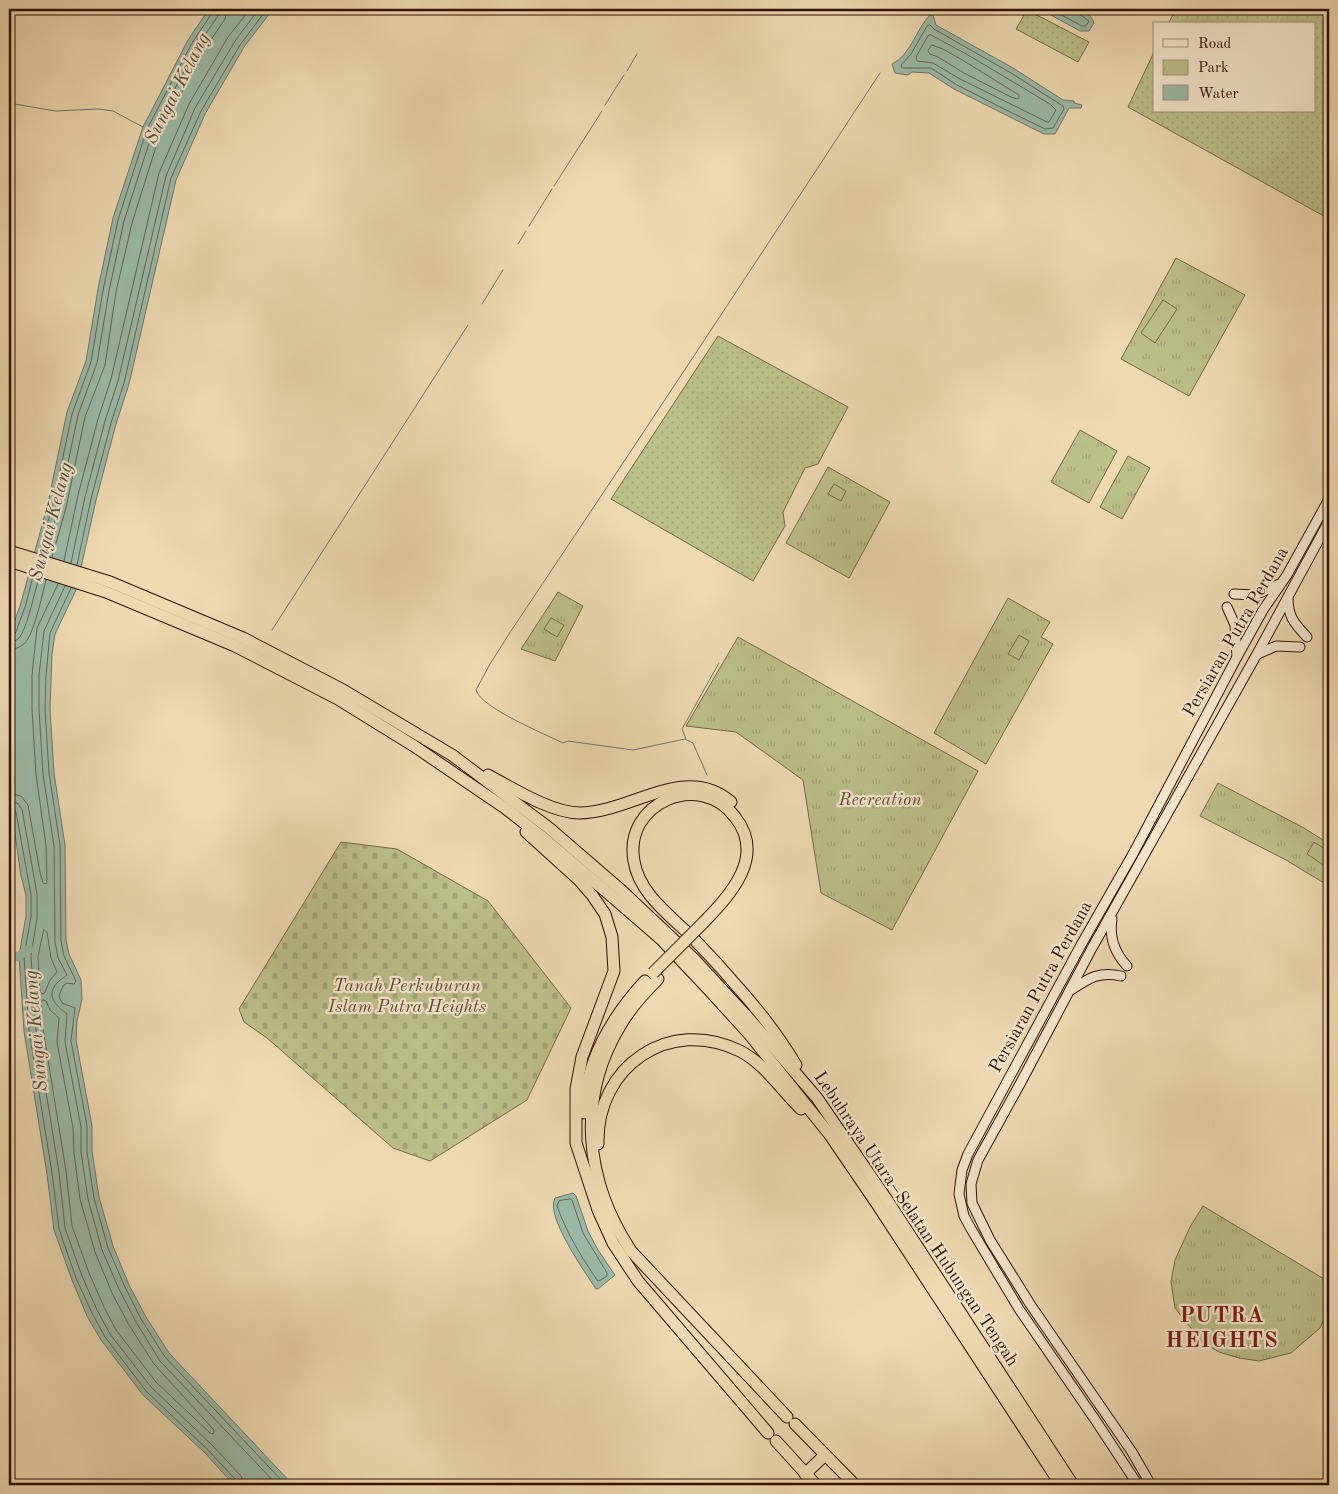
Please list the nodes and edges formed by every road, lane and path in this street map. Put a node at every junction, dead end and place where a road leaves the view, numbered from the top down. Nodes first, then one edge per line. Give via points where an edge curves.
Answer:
1 (1329, 499) edge
2 (1329, 521) edge
3 (9, 551) edge
4 (9, 561) edge
5 (1287, 575) junction
6 (108, 587) junction
7 (1234, 594) dead end
8 (1288, 594) junction
9 (1227, 607) dead end
10 (1307, 638) dead end
11 (1300, 647) dead end
12 (1257, 654) junction
13 (1237, 657) junction
14 (452, 755) junction
15 (505, 808) junction
16 (1112, 913) junction
17 (1093, 922) junction
18 (707, 925) junction
19 (1089, 952) junction
20 (1126, 966) dead end
21 (655, 976) junction
22 (1064, 976) junction
23 (1121, 976) dead end
24 (1070, 990) junction
25 (817, 1098) junction
26 (830, 1136) junction
27 (583, 1165) junction
28 (601, 1189) junction
29 (825, 1455) junction
30 (805, 1474) junction
31 (1151, 1484) edge
32 (816, 1485) edge
33 (855, 1485) edge
34 (1061, 1485) edge
35 (1073, 1485) edge
36 (1138, 1485) edge

1 - 5 main road, Persiaran Putra Perdana
2 - 8 main road, Persiaran Putra Perdana
3 - 6 highway, Lebuhraya Utara–Selatan Hubungan Tengah
4 - 6 highway, Lebuhraya Utara–Selatan Hubungan Tengah
5 - 7 main road via 1281,583 1265,591 1251,595
5 - 13 main road, Persiaran Putra Perdana
6 - 14 highway, Lebuhraya Utara–Selatan Hubungan Tengah via 242,638 342,690
6 - 15 highway, Lebuhraya Utara–Selatan Hubungan Tengah via 235,646 338,699
8 - 10 main road via 1290,614
8 - 12 main road, Persiaran Putra Perdana
9 - 13 main road via 1235,625
11 - 12 main road via 1276,646
12 - 16 main road, Persiaran Putra Perdana
13 - 17 main road, Persiaran Putra Perdana via 1134,852
14 - 18 highway via 547,805 572,812 611,808 682,786 709,789 728,799 750,826 753,859 739,894
14 - 25 highway, Lebuhraya Utara–Selatan Hubungan Tengah via 549,828 667,932 738,1006
15 - 26 highway, Lebuhraya Utara–Selatan Hubungan Tengah via 584,871 686,964 750,1035
15 - 27 highway via 529,836 592,895 605,914 612,937 614,970 577,1077 576,1143
16 - 19 main road, Persiaran Putra Perdana
16 - 20 main road via 1112,942
17 - 19 main road via 1088,940
17 - 22 main road, Persiaran Putra Perdana
18 - 21 highway
18 - 25 highway via 741,875 746,839 737,818 719,802 702,795 678,796 654,808 637,830 633,852 639,878 651,896 712,958 766,1020
19 - 22 main road
19 - 24 main road, Persiaran Putra Perdana
21 - 27 highway via 628,1000 612,1022 593,1063 584,1106
21 - 28 highway via 620,1026 600,1066 590,1125
22 - 36 main road, Persiaran Putra Perdana via 968,1154 959,1194 964,1216 1009,1293
23 - 24 main road via 1098,975
24 - 31 main road, Persiaran Putra Perdana via 978,1160 970,1184 972,1203 1006,1267
25 - 35 highway, Lebuhraya Utara–Selatan Hubungan Tengah
26 - 28 highway via 761,1066 742,1052 709,1041 675,1042 638,1058 611,1086 599,1125
26 - 34 highway, Lebuhraya Utara–Selatan Hubungan Tengah
27 - 30 highway via 604,1226 638,1281
28 - 29 highway via 618,1230 636,1256
29 - 30 highway
29 - 33 highway
30 - 32 highway

